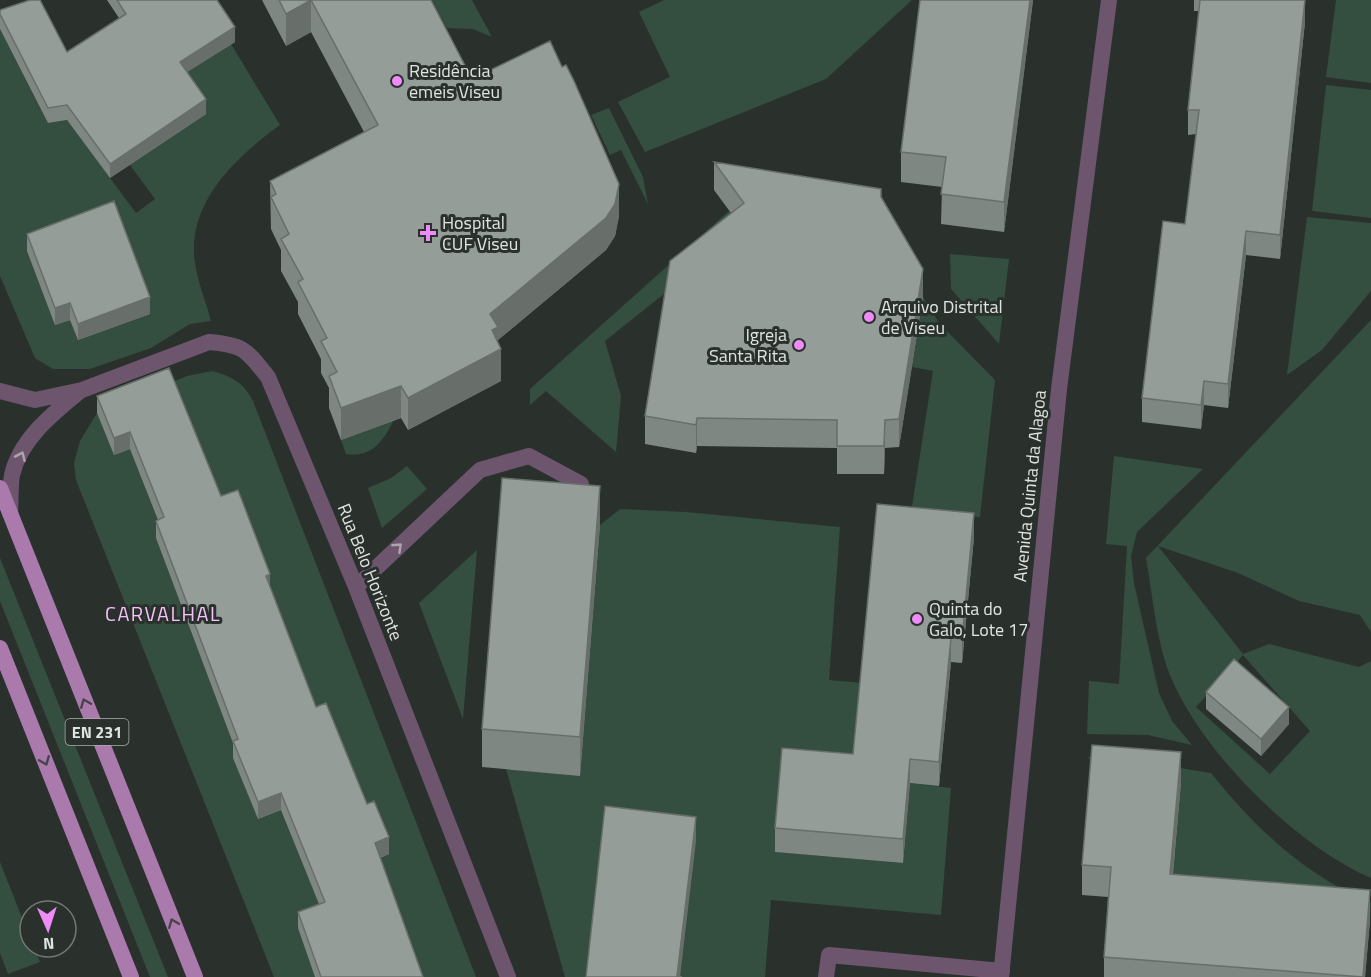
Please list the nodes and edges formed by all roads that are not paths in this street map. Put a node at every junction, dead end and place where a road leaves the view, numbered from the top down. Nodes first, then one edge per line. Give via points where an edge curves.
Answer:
1 (1109, 0) edge
2 (82, 390) junction
3 (0, 391) edge
4 (581, 484) edge
5 (0, 488) edge
6 (10, 513) junction
7 (356, 587) junction
8 (0, 648) edge
9 (1001, 974) edge
10 (131, 977) edge
11 (195, 977) edge
12 (508, 977) edge
13 (826, 977) edge

1 - 9 street, Avenida Quinta da Alagoa via 1059,389
2 - 3 street, Rua Belo Horizonte via 35,400
6 -> 2 street, Rua Belo Horizonte via 12,474 27,442 52,414
2 - 7 street, Rua Belo Horizonte via 209,342 242,348 268,377
7 -> 4 street via 480,470 529,456
5 - 6 main road, EN 231
11 -> 6 main road, EN 231
7 - 12 street, Rua Belo Horizonte
8 -> 10 main road, EN 231
9 - 13 street via 829,955

